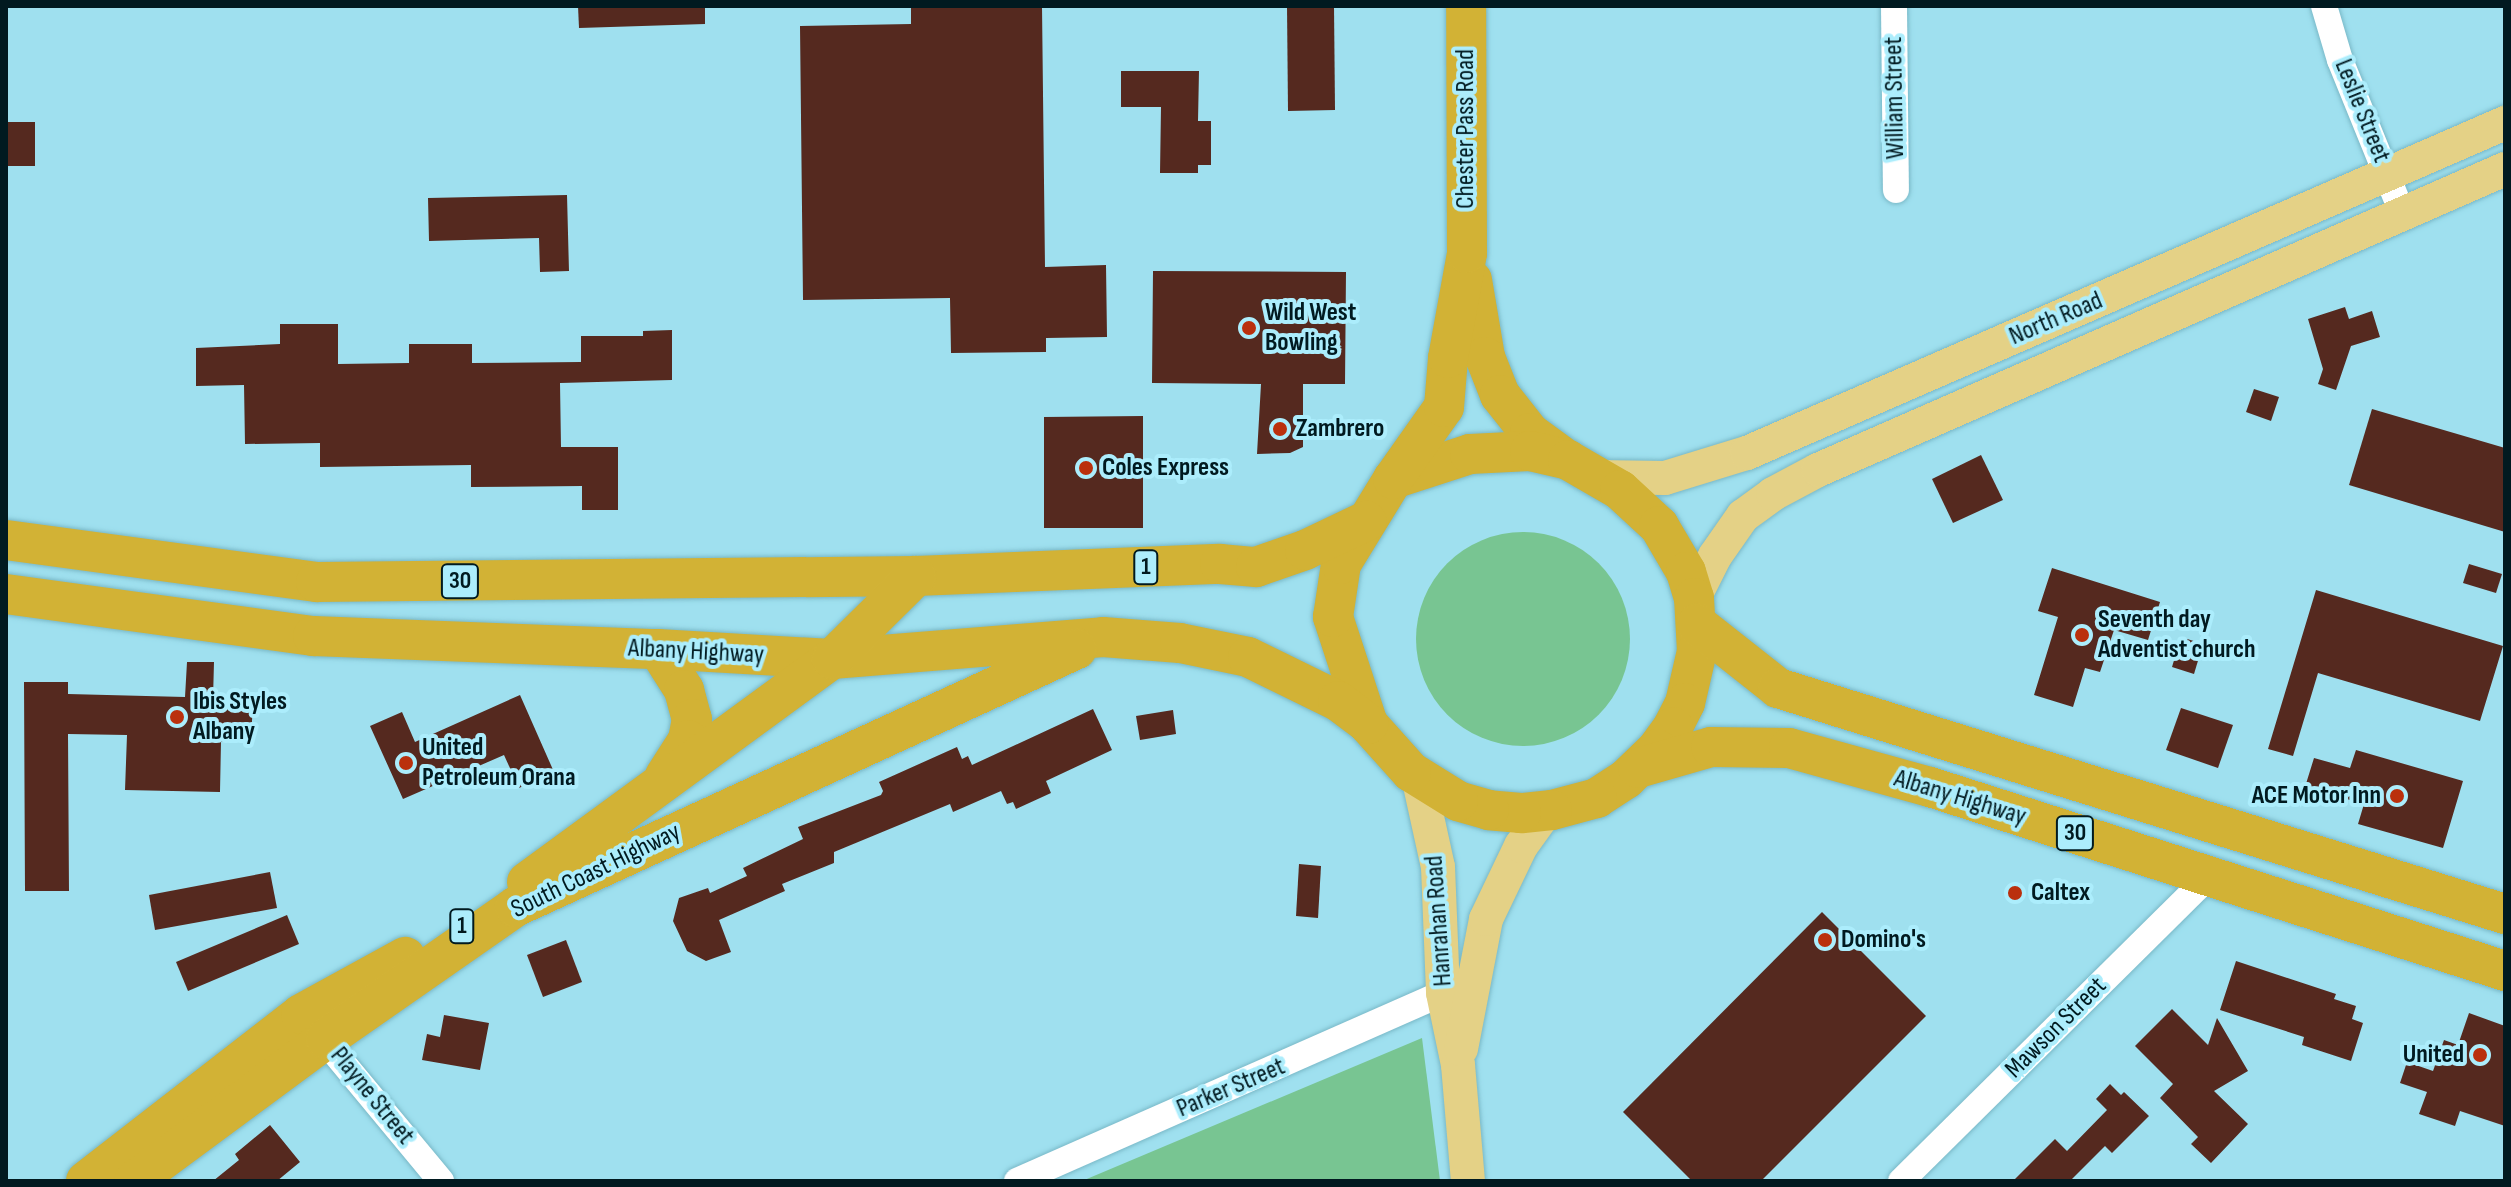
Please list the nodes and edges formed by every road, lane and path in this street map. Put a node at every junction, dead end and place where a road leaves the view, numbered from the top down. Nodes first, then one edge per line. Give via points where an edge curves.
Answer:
1 (1466, 6) edge
2 (1894, 6) edge
3 (2324, 6) edge
4 (2505, 123) edge
5 (2505, 169) edge
6 (2388, 175) junction
7 (1896, 190) dead end
8 (2403, 215) junction
9 (1467, 253) junction
10 (1582, 469) junction
11 (1393, 479) junction
12 (1366, 521) junction
13 (6, 540) edge
14 (916, 576) junction
15 (316, 582) junction
16 (6, 594) edge
17 (1695, 611) junction
18 (313, 636) junction
19 (1103, 637) junction
20 (658, 649) junction
21 (832, 659) junction
22 (1368, 724) junction
23 (1638, 768) junction
24 (1418, 776) junction
25 (650, 795) junction
26 (1547, 810) junction
27 (2210, 875) junction
28 (2505, 914) edge
29 (2505, 971) edge
30 (1443, 993) junction
31 (313, 1026) junction
32 (1458, 1065) junction
33 (86, 1181) edge
34 (134, 1181) edge
35 (441, 1181) edge
36 (1017, 1181) edge
37 (1468, 1181) edge
38 (1901, 1181) edge

1 - 9 highway, Chester Pass Road / 1
2 - 7 street, William Street
3 - 6 street, Leslie Street via 2340,60
4 - 6 main road, North Road
5 - 8 main road, North Road
6 - 8 street, Leslie Street
6 - 10 main road, North Road via 1747,453 1665,478
8 - 17 main road, North Road via 1784,488 1743,516 1715,556
9 - 10 highway, Chester Pass Road / 1 via 1485,357 1500,395 1530,433
9 - 11 highway, Chester Pass Road / 1 via 1444,407
10 - 11 highway, 1 via 1530,451 1470,454
10 - 17 highway, 1 via 1620,490 1659,526 1686,572
11 - 12 highway, 1
12 - 14 highway, 1 via 1256,567
12 - 22 highway, 1 via 1341,564 1333,617
13 - 15 highway, 30
14 - 15 highway, 30
14 - 21 highway, South Coast Highway / 1
15 - 18 highway
16 - 18 highway, Albany Highway
17 - 23 highway, 1 via 1697,651 1685,703 1673,727
17 - 28 highway, Albany Highway / 30 via 1778,688
18 - 20 highway, Albany Highway
19 - 21 highway, Albany Highway
19 - 22 highway, Albany Highway / 1 via 1180,643 1248,657 1338,701
19 - 31 highway, South Coast Highway / 1 via 515,907
20 - 21 highway, Albany Highway
20 - 25 highway via 684,690 692,719 679,758
21 - 25 highway, South Coast Highway / 1
22 - 24 highway, 1
23 - 26 highway, 1 via 1597,798
23 - 27 highway, Albany Highway / 30 via 1711,747 1789,748
24 - 26 highway, 1 via 1458,801 1489,810
24 - 30 main road, Hanrahan Road via 1438,867
25 - 31 highway, South Coast Highway / 1
26 - 32 main road, Hanrahan Road via 1521,846 1486,919
27 - 29 highway, Albany Highway / 30
27 - 38 street, Mawson Street
30 - 32 main road, Hanrahan Road
30 - 36 street, Parker Street
31 - 33 highway, South Coast Highway / 1
31 - 34 highway, South Coast Highway / 1
31 - 35 street, Playne Street
32 - 37 main road, Hanrahan Road

